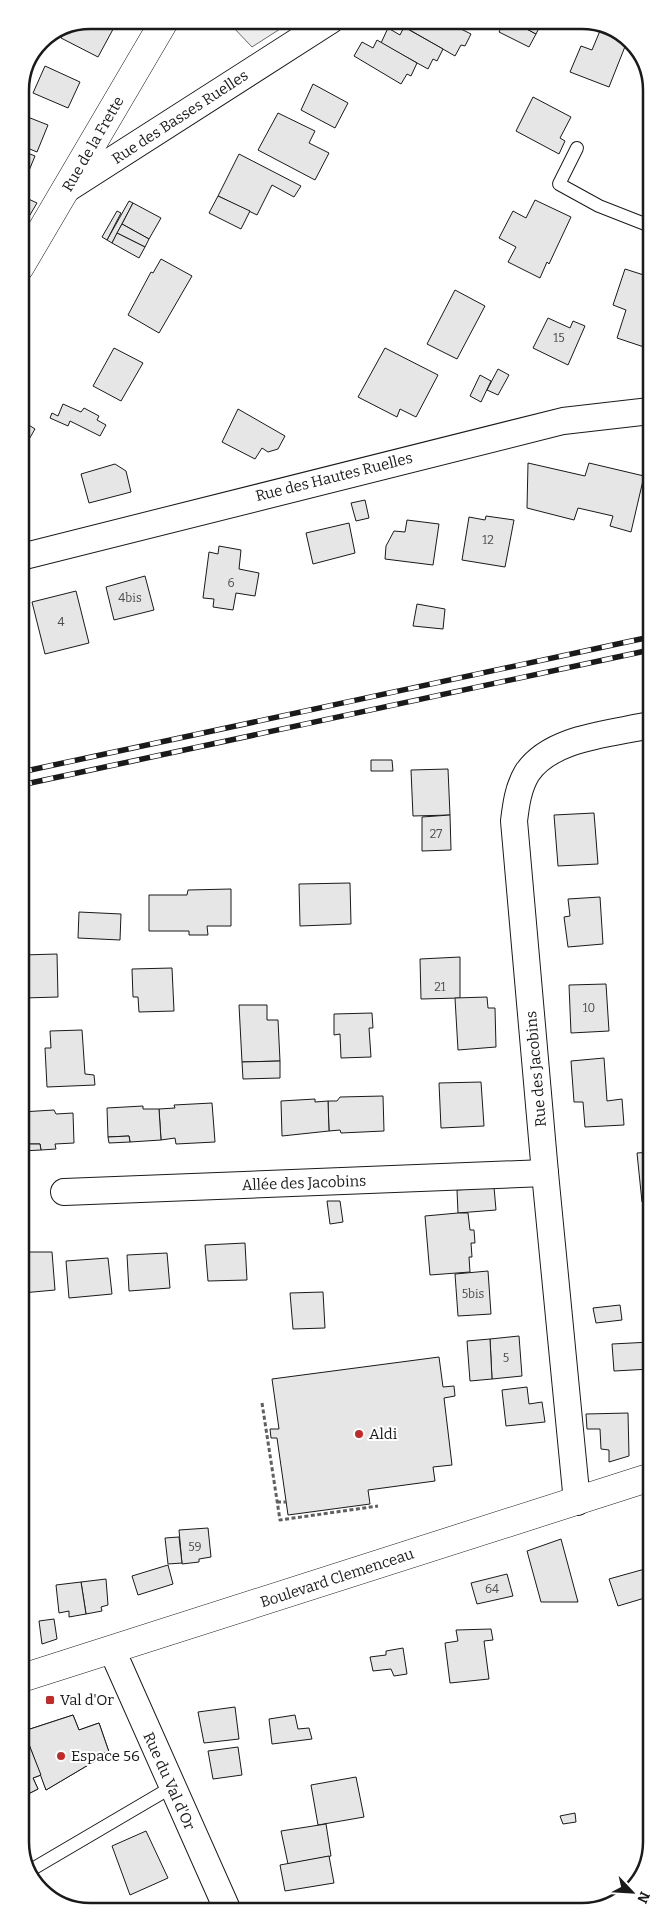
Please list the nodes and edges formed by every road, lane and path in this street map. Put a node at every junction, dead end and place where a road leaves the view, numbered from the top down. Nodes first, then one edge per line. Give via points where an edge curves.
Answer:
1 (164, 29) edge
2 (317, 29) edge
3 (577, 148) dead end
4 (67, 189) junction
5 (643, 223) edge
6 (29, 252) edge
7 (643, 412) edge
8 (29, 555) edge
9 (643, 727) edge
10 (545, 1173) junction
11 (64, 1192) dead end
12 (262, 1403) dead end
13 (643, 1480) edge
14 (277, 1502) junction
15 (286, 1502) dead end
16 (577, 1502) junction
17 (378, 1506) dead end
18 (112, 1650) junction
19 (29, 1676) edge
20 (172, 1788) junction
21 (35, 1868) edge
22 (224, 1903) edge

1 - 4 main road, Rue de la Frette
2 - 4 street, Rue des Basses Ruelles
3 - 5 lane via 559,184 599,206
4 - 6 main road, Rue de la Frette
7 - 8 street, Rue des Hautes Ruelles via 553,423
9 - 10 street, Rue des Jacobins via 568,743 545,755 527,773 518,793 514,822
10 - 11 street, Allée des Jacobins
10 - 16 street, Rue des Jacobins
12 - 14 path
13 - 16 main road, Boulevard Clemenceau
14 - 15 path
14 - 17 path via 280,1520
16 - 18 main road, Boulevard Clemenceau
18 - 19 main road, Boulevard Clemenceau
18 - 20 street, Rue du Val d'Or
20 - 21 lane
20 - 22 street, Rue du Val d'Or

